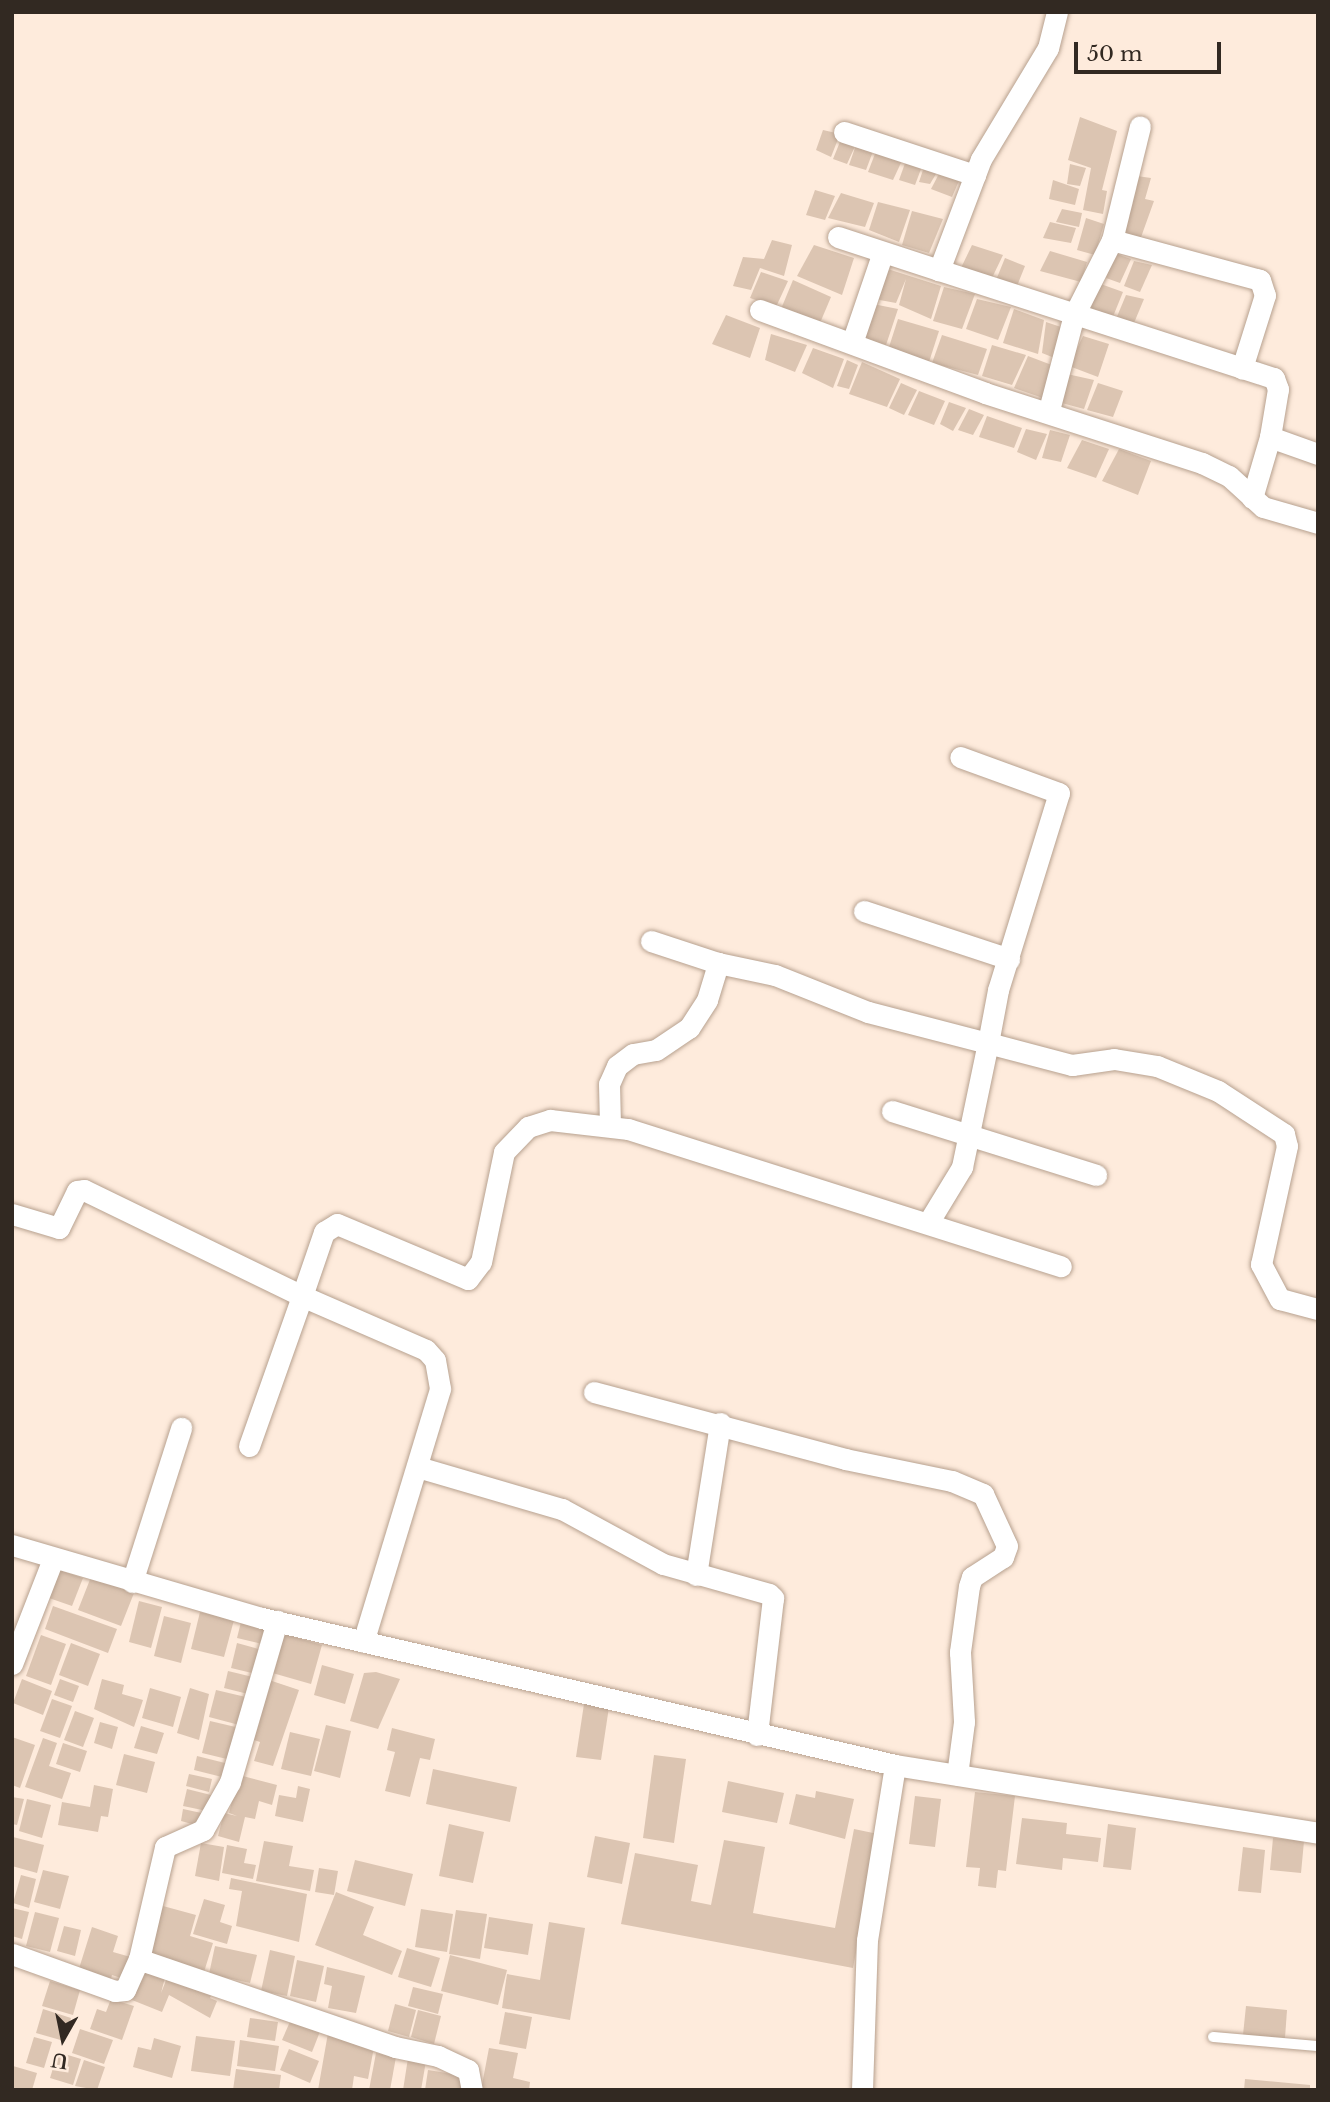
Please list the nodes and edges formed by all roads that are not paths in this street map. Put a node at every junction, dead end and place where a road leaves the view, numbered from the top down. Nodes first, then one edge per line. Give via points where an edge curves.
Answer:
1 (1057, 12) edge
2 (1140, 126) dead end
3 (844, 132) dead end
4 (975, 175) junction
5 (838, 237) dead end
6 (1112, 240) junction
7 (882, 255) junction
8 (939, 270) junction
9 (760, 310) dead end
10 (1074, 314) junction
11 (853, 340) junction
12 (1242, 368) junction
13 (1049, 410) junction
14 (1270, 438) junction
15 (1318, 454) edge
16 (1252, 498) junction
17 (1318, 523) edge
18 (960, 757) dead end
19 (864, 911) dead end
20 (651, 941) dead end
21 (1009, 959) junction
22 (718, 963) junction
23 (988, 1043) junction
24 (891, 1111) dead end
25 (610, 1125) junction
26 (972, 1136) junction
27 (1096, 1175) dead end
28 (12, 1214) edge
29 (929, 1223) junction
30 (1061, 1266) dead end
31 (302, 1296) junction
32 (1318, 1309) edge
33 (594, 1392) dead end
34 (720, 1423) junction
35 (181, 1428) dead end
36 (249, 1447) dead end
37 (418, 1467) junction
38 (12, 1545) edge
39 (53, 1559) junction
40 (696, 1575) junction
41 (132, 1582) junction
42 (277, 1622) junction
43 (363, 1642) junction
44 (12, 1664) edge
45 (758, 1735) junction
46 (895, 1765) junction
47 (957, 1775) junction
48 (1318, 1833) edge
49 (12, 1954) edge
50 (139, 1959) junction
51 (1213, 2037) dead end
52 (1318, 2046) edge
53 (472, 2090) edge
54 (862, 2090) edge

1 - 4 street via 1048,48
2 - 6 street
3 - 4 street
4 - 8 street
5 - 7 street
6 - 10 street
6 - 12 street via 1260,281 1265,295
7 - 8 street
7 - 11 street
8 - 10 street
9 - 11 street
10 - 12 street
10 - 13 street
11 - 13 street via 985,393
12 - 14 street via 1278,383
13 - 16 street via 1202,463 1228,476
14 - 15 street
14 - 16 street
16 - 17 street via 1263,507
18 - 21 street via 1059,793
19 - 21 street
20 - 22 street
21 - 23 street
22 - 23 street via 775,975 868,1012
22 - 25 street via 707,1000 689,1028 656,1050 633,1054 617,1066 608,1084
23 - 26 street
23 - 32 street via 1072,1065 1114,1059 1157,1066 1218,1091 1278,1125 1287,1146 1261,1264 1280,1299
24 - 26 street
25 - 29 street
25 - 31 street via 550,1120 528,1127 504,1152 481,1262 468,1279 337,1224 324,1233
26 - 27 street
26 - 29 street via 962,1167
28 - 31 street via 60,1228 77,1191 84,1191
29 - 30 street
31 - 36 street
31 - 37 street via 426,1350 435,1360 440,1388
33 - 34 street
34 - 40 street
34 - 47 street via 975,1487 993,1507 1007,1546 1003,1557 972,1577 969,1586 960,1652 964,1710
35 - 41 street
37 - 40 street via 562,1509 663,1564
37 - 43 street
38 - 39 street
39 - 41 street
39 - 44 street
40 - 45 street via 773,1598
41 - 42 street
42 - 43 street
42 - 50 street via 230,1782 203,1830 165,1847
43 - 45 street
45 - 46 street
46 - 47 street
46 - 54 street via 867,1940
47 - 48 street
49 - 50 street via 115,1991 125,1990
50 - 53 street via 395,2047 438,2056 468,2070
51 - 52 lane

